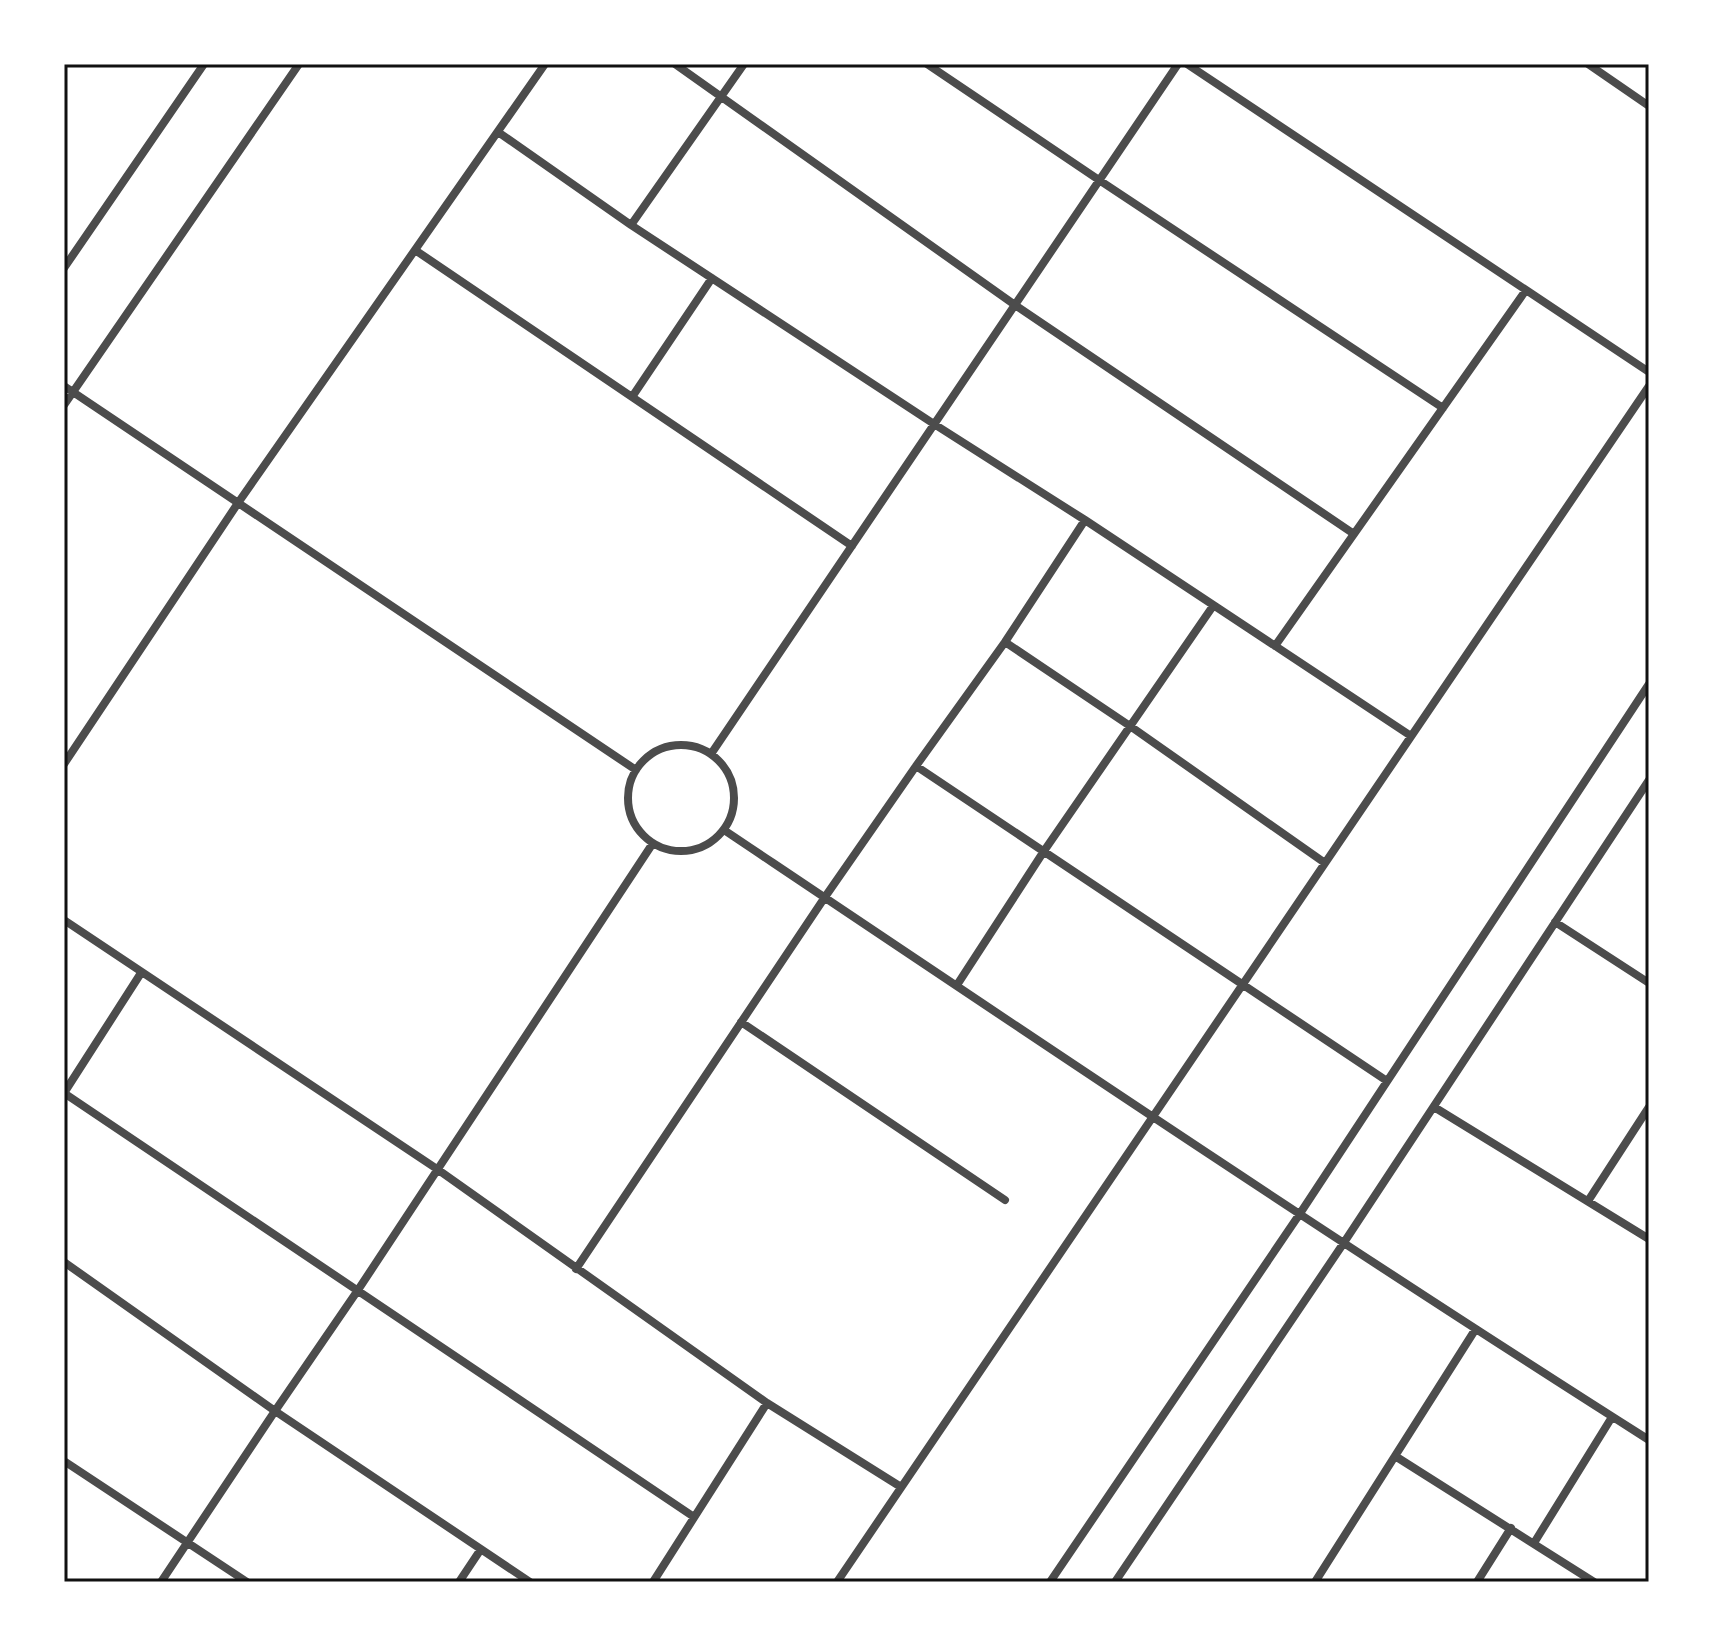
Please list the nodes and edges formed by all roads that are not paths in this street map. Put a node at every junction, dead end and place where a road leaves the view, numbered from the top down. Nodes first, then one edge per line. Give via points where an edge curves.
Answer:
1 (204, 64) edge
2 (299, 64) edge
3 (545, 64) edge
4 (675, 64) edge
5 (744, 64) edge
6 (927, 64) edge
7 (1178, 64) edge
8 (1187, 64) edge
9 (1588, 64) edge
10 (721, 96) junction
11 (1649, 106) edge
12 (498, 132) junction
13 (1099, 180) junction
14 (631, 225) junction
15 (415, 250) junction
16 (64, 268) edge
17 (712, 278) junction
18 (1526, 290) junction
19 (1015, 305) junction
20 (1649, 372) edge
21 (64, 386) edge
22 (1649, 386) edge
23 (73, 392) junction
24 (632, 397) junction
25 (64, 405) edge
26 (1443, 408) junction
27 (934, 424) junction
28 (238, 503) junction
29 (1085, 520) junction
30 (1354, 534) junction
31 (852, 546) junction
32 (1213, 606) junction
33 (1005, 642) junction
34 (1275, 646) junction
35 (1649, 684) edge
36 (1130, 726) junction
37 (1411, 736) junction
38 (711, 754) junction
39 (64, 764) edge
40 (916, 766) junction
41 (636, 770) junction
42 (1649, 780) edge
43 (724, 830) junction
44 (653, 843) junction
45 (1044, 851) junction
46 (1325, 863) junction
47 (825, 897) junction
48 (64, 920) edge
49 (1555, 922) junction
50 (141, 973) junction
51 (1649, 983) edge
52 (1243, 984) junction
53 (957, 985) junction
54 (741, 1022) junction
55 (1387, 1081) junction
56 (64, 1093) edge
57 (1434, 1107) junction
58 (1649, 1107) edge
59 (1153, 1117) junction
60 (437, 1169) junction
61 (1005, 1200) dead end
62 (1588, 1201) junction
63 (1299, 1215) junction
64 (1649, 1239) edge
65 (1343, 1244) junction
66 (64, 1262) edge
67 (576, 1269) junction
68 (358, 1290) junction
69 (1475, 1330) junction
70 (767, 1403) junction
71 (275, 1411) junction
72 (1612, 1417) junction
73 (1649, 1440) edge
74 (1395, 1456) junction
75 (64, 1461) edge
76 (901, 1487) junction
77 (694, 1517) junction
78 (1511, 1528) junction
79 (187, 1542) junction
80 (1534, 1543) junction
81 (481, 1549) junction
82 (1319, 1581) edge
83 (161, 1582) edge
84 (247, 1582) edge
85 (459, 1582) edge
86 (530, 1582) edge
87 (653, 1582) edge
88 (837, 1582) edge
89 (1050, 1582) edge
90 (1115, 1582) edge
91 (1477, 1582) edge
92 (1594, 1582) edge

1 - 16 street
2 - 23 street
3 - 12 street
4 - 10 street
5 - 10 street
6 - 13 street
7 - 13 street
8 - 18 street
9 - 11 street
10 - 14 street
10 - 19 street
12 - 14 street
12 - 15 street
13 - 19 street
13 - 26 street
14 - 17 street
15 - 24 street
15 - 28 street
17 - 24 street
17 - 27 street
18 - 20 street
18 - 26 street
19 - 27 street
19 - 30 street
21 - 23 street
22 - 37 street
23 - 25 street
23 - 28 street
24 - 31 street
26 - 30 street
27 - 29 street
27 - 31 street
28 - 39 street
28 - 41 street
29 - 32 street
29 - 33 street
30 - 34 street
31 - 38 street
32 - 34 street
32 - 36 street
33 - 36 street
33 - 40 street
34 - 37 street
35 - 55 street
36 - 45 street
36 - 46 street
37 - 46 street
38 - 41 street via 671,746 646,758
38 - 43 street via 733,789 731,817
40 - 45 street
40 - 47 street
41 - 44 street via 629,810
42 - 49 street
43 - 44 street via 691,851
43 - 47 street
44 - 60 street
45 - 52 street
45 - 53 street
46 - 52 street
47 - 53 street
47 - 54 street
48 - 50 street
49 - 51 street
49 - 57 street
50 - 56 street
50 - 60 street
52 - 55 street
52 - 59 street
53 - 59 street
54 - 61 street
54 - 67 street
55 - 63 street
56 - 68 street
57 - 62 street
57 - 65 street
58 - 62 street
59 - 63 street
59 - 76 street
60 - 67 street
60 - 68 street
62 - 64 street
63 - 65 street
63 - 89 street
65 - 69 street
65 - 90 street
66 - 71 street
67 - 70 street
68 - 71 street
68 - 77 street
69 - 72 street
69 - 74 street
70 - 76 street
70 - 77 street
71 - 79 street
71 - 81 street
72 - 73 street
72 - 80 street
74 - 78 street
74 - 82 street
75 - 79 street
76 - 88 street
77 - 87 street
78 - 80 street
78 - 91 street
79 - 83 street
79 - 84 street
80 - 92 street
81 - 85 street
81 - 86 street

